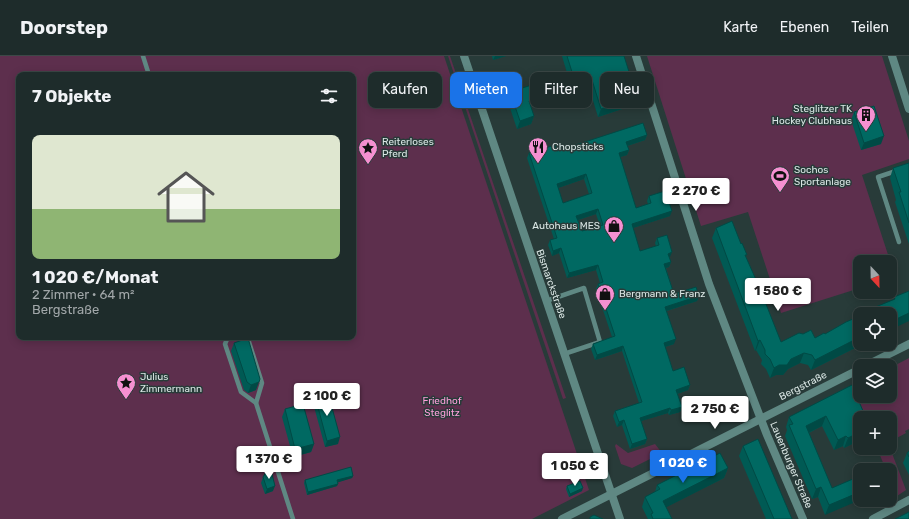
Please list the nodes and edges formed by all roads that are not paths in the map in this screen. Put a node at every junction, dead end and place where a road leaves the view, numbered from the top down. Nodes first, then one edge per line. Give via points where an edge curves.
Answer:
1 (143, 56) edge
2 (464, 56) edge
3 (636, 56) edge
4 (892, 56) edge
5 (148, 72) edge
6 (909, 109) edge
7 (903, 168) edge
8 (899, 242) dead end
9 (546, 301) junction
10 (227, 340) edge
11 (246, 340) edge
12 (909, 344) edge
13 (564, 354) junction
14 (879, 359) edge
15 (853, 372) edge
16 (256, 403) junction
17 (760, 418) junction
18 (611, 494) junction
19 (909, 500) edge
20 (294, 519) edge
21 (562, 519) edge
22 (620, 519) edge
23 (803, 519) edge
24 (873, 519) edge

1 - 5 lane
2 - 9 street, Bismarckstraße
3 - 17 street, Lauenburger Straße via 709,284
4 - 6 street
7 - 8 lane via 878,177
9 - 13 street, Bismarckstraße
9 - 13 lane via 584,288 600,342
10 - 16 lane via 225,344 241,392
11 - 16 lane via 262,383
12 - 14 street
13 - 18 street, Bismarckstraße
15 - 17 street, Bergstraße
16 - 20 lane
17 - 18 street, Bergstraße
17 - 23 street, Lauenburger Straße
18 - 21 street, Bergstraße
18 - 22 street, Bismarckstraße
19 - 24 street

